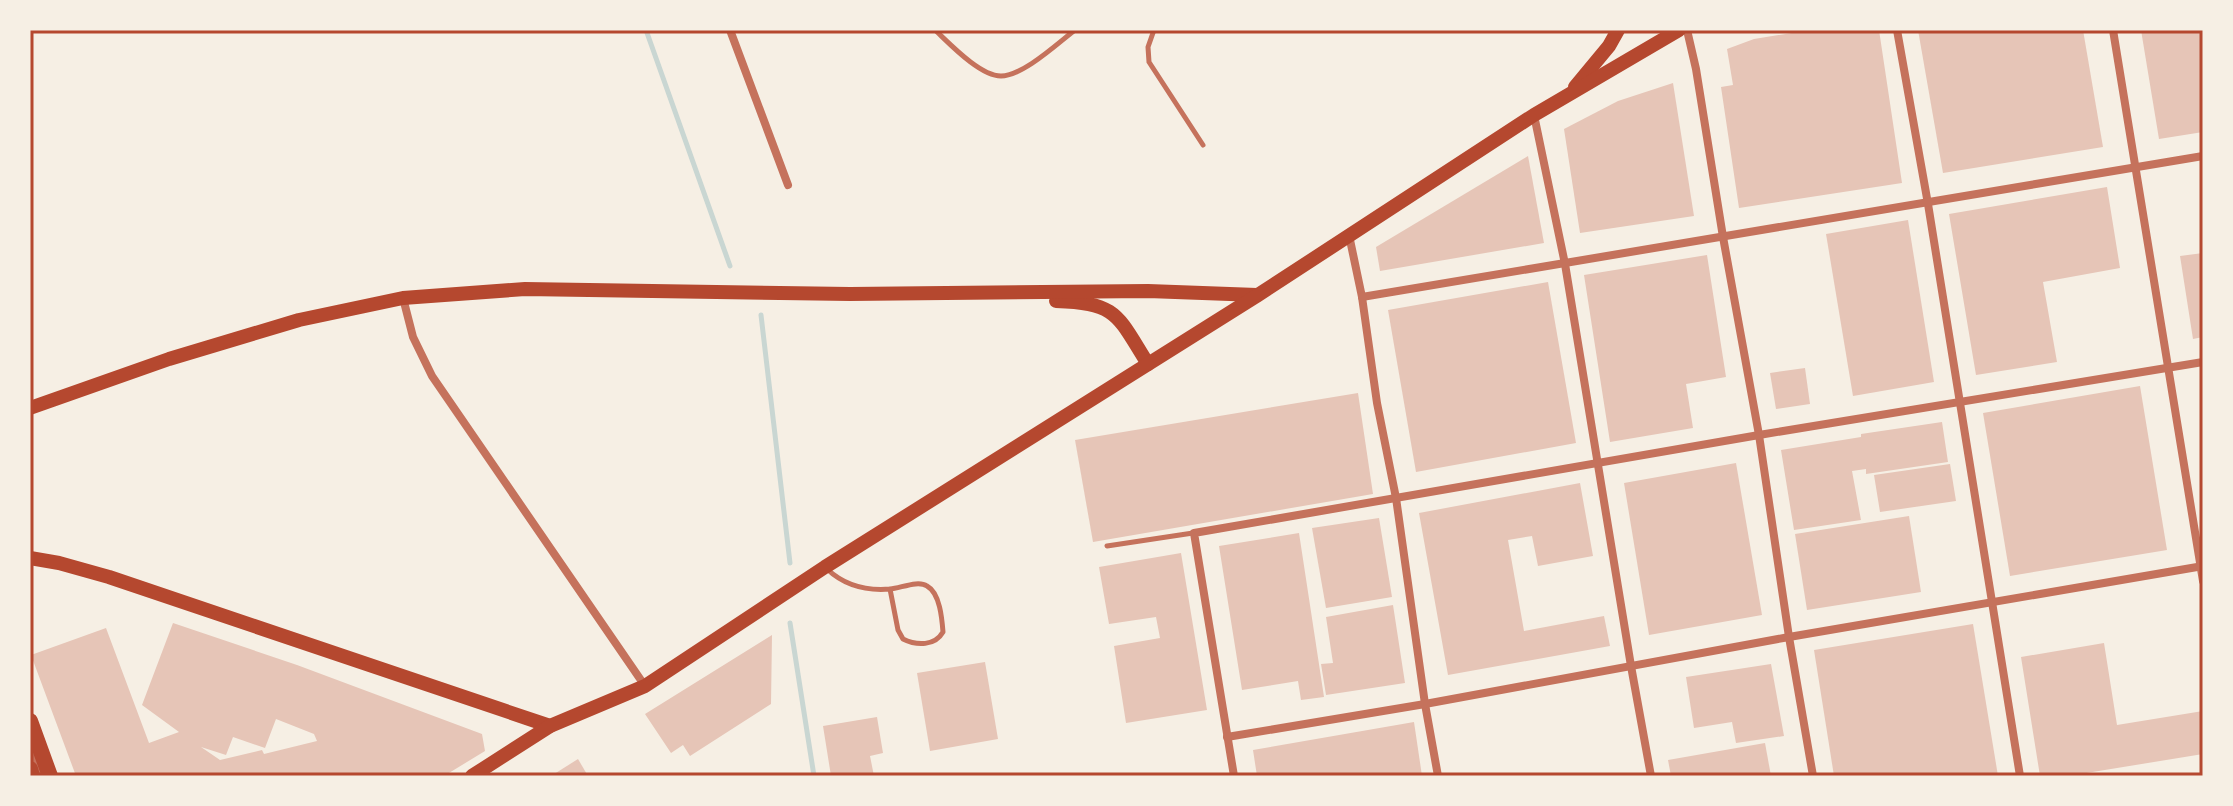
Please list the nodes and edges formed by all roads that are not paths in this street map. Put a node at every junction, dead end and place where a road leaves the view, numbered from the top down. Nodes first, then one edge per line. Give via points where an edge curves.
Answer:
1 (730, 30) edge
2 (935, 30) edge
3 (1075, 30) edge
4 (1154, 30) edge
5 (1618, 30) edge
6 (1679, 30) edge
7 (1687, 30) edge
8 (1897, 30) edge
9 (2113, 30) edge
10 (1570, 93) junction
11 (1534, 115) junction
12 (1203, 145) dead end
13 (2203, 156) edge
14 (2135, 168) junction
15 (788, 185) dead end
16 (1928, 204) junction
17 (1349, 234) junction
18 (1723, 237) junction
19 (1565, 264) junction
20 (1021, 293) junction
21 (1258, 295) junction
22 (1362, 297) junction
23 (403, 298) junction
24 (2203, 362) edge
25 (1148, 364) junction
26 (2168, 368) junction
27 (1959, 402) junction
28 (30, 408) edge
29 (1759, 435) junction
30 (1599, 464) junction
31 (1396, 498) junction
32 (1194, 533) junction
33 (1107, 546) dead end
34 (30, 558) edge
35 (825, 567) junction
36 (2202, 567) edge
37 (2203, 581) edge
38 (890, 589) junction
39 (1992, 603) junction
40 (1789, 637) junction
41 (1631, 666) junction
42 (645, 686) junction
43 (1425, 704) junction
44 (30, 721) edge
45 (550, 726) junction
46 (1227, 737) junction
47 (30, 750) edge
48 (30, 769) edge
49 (32, 776) edge
50 (40, 776) edge
51 (50, 776) edge
52 (472, 776) edge
53 (1234, 776) edge
54 (1438, 776) edge
55 (1651, 776) edge
56 (1813, 776) edge
57 (2020, 776) edge

1 - 15 street
2 - 3 lane via 985,72 1000,76 1014,74
4 - 12 lane via 1149,62
5 - 10 main road
6 - 10 main road
7 - 18 street
8 - 16 street
9 - 14 street
10 - 11 main road
11 - 17 main road
11 - 19 street
13 - 14 street
14 - 16 street
14 - 26 street
16 - 18 street
16 - 27 street
17 - 21 main road
17 - 22 street
18 - 19 street
18 - 29 street
19 - 22 street
19 - 30 street
20 - 21 main road
20 - 23 main road via 525,289
20 - 25 main road via 1104,307 1119,319
21 - 25 main road
22 - 31 street
23 - 28 main road via 299,320
23 - 42 street via 413,337 432,376
24 - 26 street
25 - 35 main road
26 - 27 street
26 - 36 street
27 - 29 street
27 - 39 street
29 - 30 street
29 - 40 street
30 - 31 street
30 - 41 street
31 - 32 street
31 - 43 street
32 - 33 lane
32 - 46 street
34 - 45 main road via 109,577
35 - 38 lane via 848,585
35 - 42 main road
36 - 37 street
36 - 39 street
38 - 38 lane via 921,584 931,589 943,626 941,637 918,644 903,639
39 - 40 street
39 - 57 street
40 - 41 street
40 - 56 street
41 - 43 street
41 - 55 street
42 - 45 main road
43 - 46 street
43 - 54 street
44 - 51 highway
45 - 52 main road
46 - 53 street
47 - 50 street
48 - 49 highway

